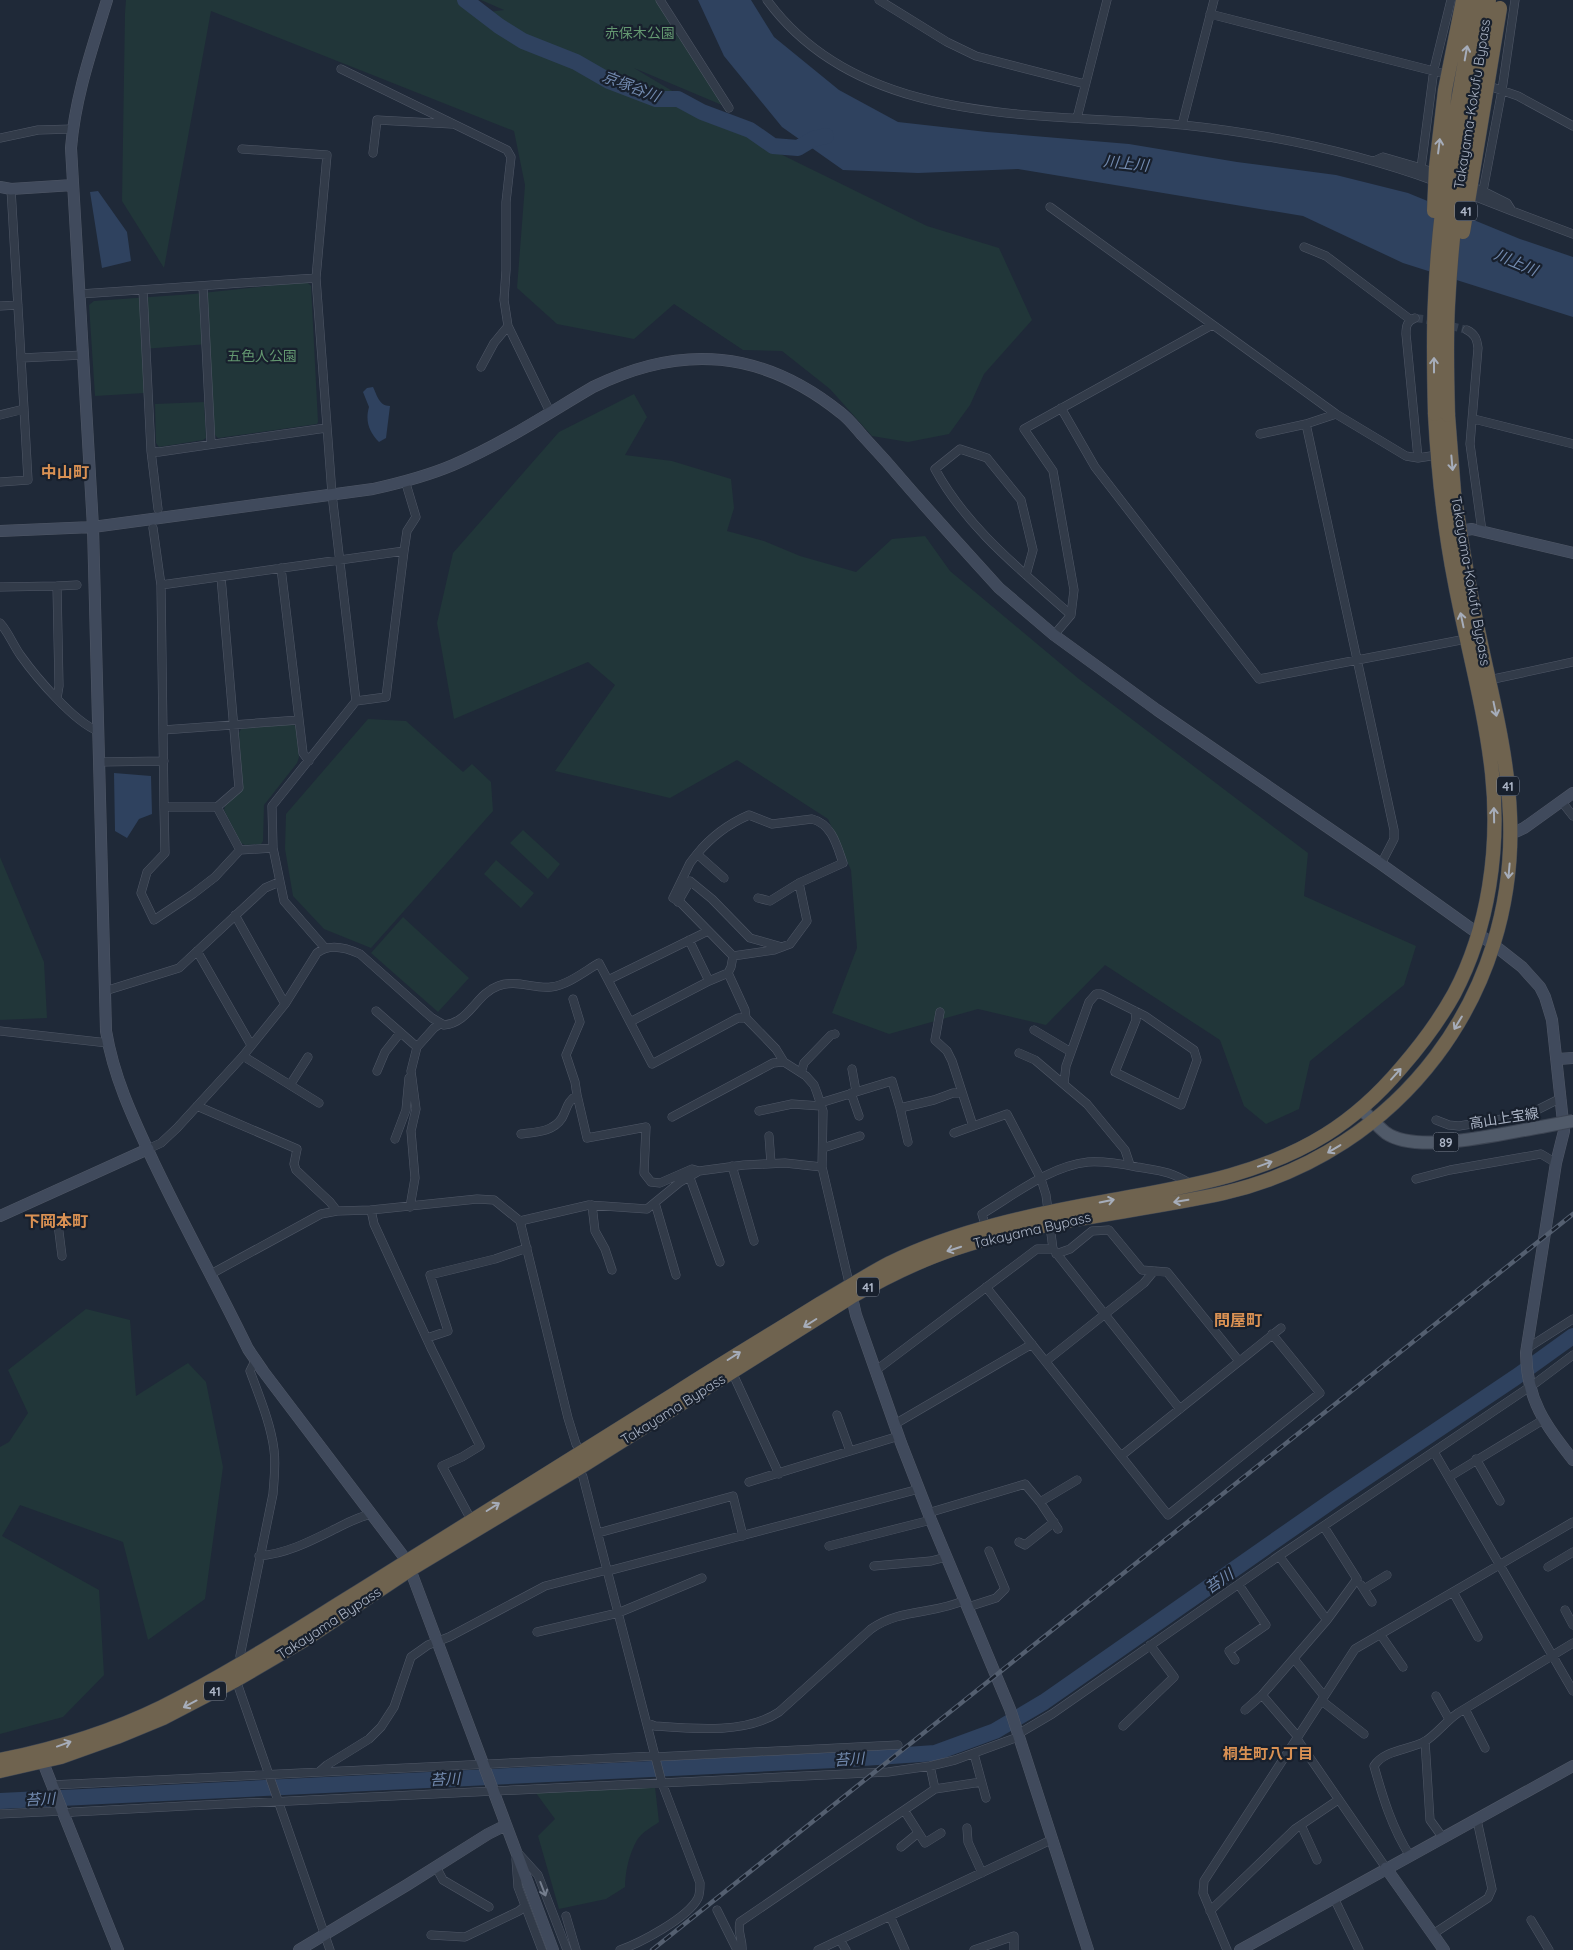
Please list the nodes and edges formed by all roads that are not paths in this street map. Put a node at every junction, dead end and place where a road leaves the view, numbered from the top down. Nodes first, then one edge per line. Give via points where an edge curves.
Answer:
1 (107, 0) edge
2 (660, 0) edge
3 (767, 0) edge
4 (881, 0) edge
5 (1107, 0) edge
6 (1214, 0) edge
7 (1450, 0) edge
8 (1463, 0) edge
9 (1476, 0) edge
10 (1515, 0) edge
11 (1497, 3) edge
12 (1210, 14) junction
13 (342, 69) dead end
14 (1434, 70) junction
15 (1085, 84) junction
16 (1502, 90) junction
17 (729, 108) dead end
18 (1077, 118) junction
19 (456, 124) junction
20 (1182, 125) junction
21 (1573, 126) edge
22 (72, 129) junction
23 (0, 138) edge
24 (242, 149) dead end
25 (373, 152) dead end
26 (1374, 161) junction
27 (1421, 168) junction
28 (1454, 171) junction
29 (73, 185) junction
30 (6, 188) edge
31 (1483, 191) junction
32 (1050, 207) dead end
33 (1512, 211) junction
34 (1573, 234) edge
35 (1304, 247) dead end
36 (316, 278) junction
37 (202, 286) junction
38 (143, 290) junction
39 (80, 294) junction
40 (1434, 299) junction
41 (18, 304) junction
42 (0, 306) edge
43 (1212, 325) junction
44 (508, 326) junction
45 (1467, 330) dead end
46 (83, 355) junction
47 (21, 358) junction
48 (481, 367) dead end
49 (1061, 408) junction
50 (24, 409) junction
51 (550, 412) junction
52 (1336, 414) junction
53 (1441, 414) junction
54 (0, 416) edge
55 (1474, 419) junction
56 (1306, 424) junction
57 (326, 428) junction
58 (1260, 434) dead end
59 (211, 444) junction
60 (1573, 444) edge
61 (151, 451) junction
62 (1437, 454) junction
63 (1418, 458) junction
64 (0, 482) edge
65 (408, 486) dead end
66 (332, 494) junction
67 (158, 509) dead end
68 (93, 527) junction
69 (153, 528) dead end
70 (0, 531) edge
71 (1482, 531) junction
72 (1460, 532) junction
73 (404, 551) junction
74 (1573, 553) edge
75 (340, 560) junction
76 (281, 568) junction
77 (1026, 575) junction
78 (221, 577) junction
79 (161, 585) junction
80 (57, 586) junction
81 (77, 586) dead end
82 (0, 587) edge
83 (1071, 615) junction
84 (0, 623) edge
85 (1054, 635) junction
86 (1466, 639) junction
87 (1356, 662) junction
88 (1573, 662) edge
89 (1489, 680) junction
90 (57, 698) junction
91 (356, 701) junction
92 (299, 720) junction
93 (234, 725) junction
94 (163, 730) junction
95 (98, 731) junction
96 (164, 761) junction
97 (309, 761) junction
98 (99, 762) junction
99 (1573, 794) edge
100 (1562, 802) junction
101 (217, 807) junction
102 (164, 808) junction
103 (1573, 816) edge
104 (1511, 834) junction
105 (273, 848) junction
106 (240, 850) junction
107 (697, 854) junction
108 (1381, 864) junction
109 (724, 878) dead end
110 (279, 882) junction
111 (799, 882) junction
112 (758, 898) dead end
113 (678, 902) junction
114 (235, 915) junction
115 (708, 931) junction
116 (1478, 934) junction
117 (689, 940) junction
118 (1494, 945) junction
119 (782, 947) junction
120 (325, 948) junction
121 (197, 951) junction
122 (733, 956) junction
123 (728, 973) junction
124 (608, 980) junction
125 (709, 981) junction
126 (105, 990) junction
127 (573, 1000) dead end
128 (285, 1004) junction
129 (376, 1011) dead end
130 (1135, 1011) junction
131 (940, 1012) dead end
132 (746, 1018) junction
133 (630, 1022) junction
134 (440, 1024) junction
135 (1034, 1030) dead end
136 (0, 1031) edge
137 (400, 1033) junction
138 (835, 1034) dead end
139 (108, 1043) junction
140 (252, 1045) junction
141 (416, 1047) junction
142 (1019, 1052) dead end
143 (1071, 1052) junction
144 (243, 1056) junction
145 (308, 1057) dead end
146 (1573, 1058) edge
147 (1558, 1059) junction
148 (784, 1062) junction
149 (852, 1069) dead end
150 (377, 1070) dead end
151 (411, 1072) junction
152 (800, 1073) junction
153 (1064, 1083) junction
154 (290, 1085) junction
155 (854, 1092) junction
156 (961, 1093) junction
157 (577, 1095) junction
158 (1561, 1098) junction
159 (319, 1103) dead end
160 (821, 1104) junction
161 (197, 1106) junction
162 (900, 1108) junction
163 (1361, 1109) junction
164 (759, 1111) dead end
165 (859, 1116) dead end
166 (672, 1117) dead end
167 (1436, 1120) dead end
168 (1374, 1121) junction
169 (1573, 1121) edge
170 (973, 1126) junction
171 (954, 1132) dead end
172 (521, 1134) dead end
173 (769, 1136) dead end
174 (860, 1136) dead end
175 (395, 1139) dead end
176 (908, 1142) dead end
177 (823, 1148) junction
178 (148, 1149) junction
179 (771, 1163) junction
180 (1556, 1163) junction
181 (1130, 1165) junction
182 (732, 1166) junction
183 (822, 1167) junction
184 (699, 1171) junction
185 (690, 1178) junction
186 (1041, 1179) junction
187 (1416, 1179) dead end
188 (1192, 1185) junction
189 (655, 1203) junction
190 (592, 1205) junction
191 (410, 1207) junction
192 (370, 1210) junction
193 (337, 1211) junction
194 (0, 1216) edge
195 (1049, 1218) junction
196 (520, 1221) junction
197 (58, 1224) dead end
198 (986, 1228) junction
199 (754, 1241) dead end
200 (527, 1248) junction
201 (1054, 1251) junction
202 (62, 1256) dead end
203 (720, 1262) dead end
204 (612, 1270) dead end
205 (1154, 1271) junction
206 (211, 1274) junction
207 (676, 1276) dead end
208 (986, 1286) junction
209 (850, 1292) junction
210 (1104, 1314) junction
211 (1573, 1319) edge
212 (1281, 1328) dead end
213 (1272, 1334) junction
214 (427, 1338) junction
215 (1032, 1344) junction
216 (1526, 1351) junction
217 (1573, 1355) edge
218 (255, 1361) junction
219 (1046, 1361) junction
220 (1239, 1362) junction
221 (875, 1371) junction
222 (732, 1372) junction
223 (1529, 1384) junction
224 (1180, 1409) junction
225 (837, 1415) dead end
226 (1543, 1420) junction
227 (895, 1424) junction
228 (899, 1436) junction
229 (850, 1451) junction
230 (581, 1452) junction
231 (1434, 1452) junction
232 (1120, 1456) junction
233 (1476, 1459) junction
234 (1573, 1460) edge
235 (579, 1468) junction
236 (779, 1474) junction
237 (1449, 1477) junction
238 (1077, 1480) dead end
239 (749, 1482) dead end
240 (919, 1489) junction
241 (1500, 1501) dead end
242 (1040, 1502) junction
243 (371, 1514) junction
244 (468, 1514) dead end
245 (929, 1516) junction
246 (1573, 1522) edge
247 (1324, 1527) junction
248 (598, 1533) junction
249 (743, 1536) junction
250 (1019, 1542) dead end
251 (829, 1546) dead end
252 (990, 1551) dead end
253 (1573, 1552) edge
254 (259, 1556) junction
255 (1279, 1556) junction
256 (946, 1557) junction
257 (409, 1565) junction
258 (1501, 1565) junction
259 (874, 1566) dead end
260 (1548, 1567) dead end
261 (607, 1570) junction
262 (1387, 1575) dead end
263 (702, 1578) dead end
264 (1358, 1580) junction
265 (1240, 1584) junction
266 (1364, 1589) junction
267 (1453, 1592) junction
268 (1372, 1602) dead end
269 (966, 1604) junction
270 (1565, 1610) dead end
271 (618, 1613) junction
272 (1327, 1620) junction
273 (1573, 1625) edge
274 (537, 1632) dead end
275 (1380, 1634) junction
276 (1478, 1637) dead end
277 (437, 1641) junction
278 (1573, 1643) edge
279 (1150, 1646) junction
280 (1552, 1655) junction
281 (1294, 1659) junction
282 (1235, 1660) dead end
283 (243, 1663) junction
284 (1403, 1667) dead end
285 (236, 1680) junction
286 (1573, 1690) edge
287 (1262, 1695) junction
288 (1436, 1696) dead end
289 (1323, 1698) junction
290 (1465, 1709) junction
291 (1245, 1710) dead end
292 (1450, 1719) junction
293 (647, 1723) junction
294 (1123, 1726) dead end
295 (1018, 1734) junction
296 (1364, 1734) dead end
297 (1297, 1738) junction
298 (1425, 1741) junction
299 (898, 1745) dead end
300 (1485, 1748) dead end
301 (974, 1754) junction
302 (41, 1757) junction
303 (656, 1758) junction
304 (0, 1760) edge
305 (484, 1766) junction
306 (930, 1766) junction
307 (1573, 1766) edge
308 (0, 1771) edge
309 (319, 1772) junction
310 (270, 1776) junction
311 (662, 1781) junction
312 (981, 1782) junction
313 (52, 1786) junction
314 (935, 1789) junction
315 (493, 1790) junction
316 (986, 1798) dead end
317 (278, 1800) junction
318 (1338, 1800) junction
319 (904, 1810) junction
320 (62, 1811) junction
321 (0, 1814) edge
322 (1477, 1820) junction
323 (506, 1825) junction
324 (1301, 1825) junction
325 (967, 1828) dead end
326 (918, 1833) junction
327 (941, 1833) dead end
328 (1443, 1838) junction
329 (1053, 1839) junction
330 (901, 1847) dead end
331 (515, 1850) junction
332 (1410, 1856) junction
333 (1317, 1860) dead end
334 (436, 1867) junction
335 (1386, 1868) junction
336 (982, 1872) junction
337 (1334, 1898) junction
338 (525, 1906) junction
339 (489, 1907) dead end
340 (717, 1910) dead end
341 (1210, 1911) junction
342 (566, 1916) dead end
343 (890, 1916) junction
344 (1531, 1920) dead end
345 (1433, 1934) junction
346 (431, 1935) dead end
347 (325, 1936) junction
348 (840, 1940) junction
349 (118, 1950) edge
350 (299, 1950) edge
351 (330, 1950) edge
352 (542, 1950) edge
353 (553, 1950) edge
354 (567, 1950) edge
355 (576, 1950) edge
356 (620, 1950) edge
357 (737, 1950) edge
358 (742, 1950) edge
359 (818, 1950) edge
360 (846, 1950) edge
361 (905, 1950) edge
362 (974, 1950) edge
363 (1014, 1950) edge
364 (1088, 1950) edge
365 (1227, 1950) edge
366 (1240, 1950) edge
367 (1359, 1950) edge
368 (1444, 1950) edge
369 (1549, 1950) edge

1 - 22 street via 81,85
2 - 17 street
3 - 18 street via 812,46 841,66 874,82 921,98 979,110
4 - 15 street via 947,42 976,56
5 - 15 street
6 - 12 street
7 - 14 street
40 -> 8 highway, 41, bridge via 1436,167 1445,90
28 -> 9 highway, Takayama-Kokufu Bypass / 41, bridge
10 - 16 street
11 - 28 highway, Takayama-Kokufu Bypass / 41, bridge
11 - 53 highway, 41, bridge via 1458,262
12 - 14 street
12 - 20 street
13 - 19 street
14 - 16 street
14 - 27 street
15 - 18 street
16 - 21 street
16 - 31 street
18 - 20 street
19 - 25 street via 377,120
19 - 44 street via 507,150 511,156 506,202 504,300
20 - 26 street via 1297,143
22 - 23 street via 38,130
22 - 29 street
24 - 36 street via 327,155
26 - 27 street via 1382,157
26 - 33 street
27 - 31 street
28 - 40 highway, Takayama-Kokufu Bypass / 41, bridge
28 - 53 highway, Takayama-Kokufu Bypass / 41, bridge
29 - 30 street
29 - 39 street
30 - 41 street
31 - 33 street via 1507,203
32 - 43 street
33 - 34 street
35 - 63 street via 1326,256 1413,319 1406,325 1406,334
36 - 37 street
36 - 57 street
37 - 38 street
37 - 59 street
38 - 39 street
38 - 61 street
39 - 46 street
53 -> 40 highway, Takayama-Kokufu Bypass / 41, bridge
41 - 42 street
41 - 47 street
43 - 49 street
43 - 52 street
44 - 48 street
44 - 51 street
45 - 55 street via 1476,338 1478,348
46 - 47 street
46 - 68 street
47 - 50 street
49 - 83 street via 1024,429 1053,471 1074,590
49 - 87 street via 1095,468 1258,680
50 - 54 street
50 - 64 street via 28,480
51 - 66 street via 452,466 388,485
51 - 85 street via 611,378 663,363 694,359 727,360 779,373 842,414 999,588
52 - 56 street
52 - 63 street via 1406,456
53 - 62 highway, Takayama-Kokufu Bypass / 41
53 -> 72 highway, Takayama-Kokufu Bypass / 41
55 - 60 street
55 - 71 street via 1470,444
56 - 58 street
56 - 87 street
57 - 59 street
57 - 66 street
59 - 61 street
61 - 67 street
62 - 63 street
86 -> 62 highway, Takayama-Kokufu Bypass / 41 via 1446,535
65 - 73 street via 416,517 407,531
66 - 68 street
66 - 75 street
68 - 70 street
68 - 95 street
69 - 79 street
71 - 72 street
71 - 74 street
72 - 89 highway, Takayama-Kokufu Bypass / 41
73 - 75 street
73 - 91 street via 386,697
75 - 76 street
75 - 91 street
76 - 78 street
76 - 92 street
77 - 77 street via 977,528 935,469 960,449 987,458 1021,500 1033,550
77 - 83 street
78 - 79 street
78 - 93 street
79 - 94 street
80 - 81 street
80 - 82 street
80 - 90 street
83 - 85 street
84 - 90 street via 20,655
85 - 108 street
86 - 87 street
116 -> 86 highway, Takayama-Kokufu Bypass / 41 via 1492,861 1494,797 1489,752
87 - 108 street via 1394,830 1394,838
88 - 89 street
89 -> 104 highway, Takayama-Kokufu Bypass / 41 via 1506,771
90 - 95 street via 88,727
91 - 97 street
92 - 93 street
92 - 97 street via 304,753
93 - 94 street
93 - 101 street via 238,788
94 - 96 street
95 - 98 street
96 - 98 street
96 - 102 street
97 - 105 street via 272,806
98 - 126 street
99 - 100 street
100 - 103 street
100 - 104 street
101 - 102 street
101 - 106 street
102 - 106 street via 166,853 148,872 141,893 154,920 215,877
104 -> 118 highway, Takayama-Kokufu Bypass / 41 via 1508,879
105 - 106 street
105 - 110 street
107 - 109 street
107 - 111 street via 711,838 748,815 772,824 816,820 830,831 843,863
107 - 113 street via 673,898
108 - 116 street
110 - 114 street via 265,888
110 - 120 street via 284,901
111 - 112 street via 770,900
111 - 119 street via 807,921 790,944
113 - 115 street
113 - 119 street via 690,882 712,899 750,938
114 - 121 street
114 - 128 street
115 - 117 street
115 - 122 street
116 - 118 street
163 -> 116 highway, Takayama-Kokufu Bypass / 41 via 1410,1058 1441,1016 1462,976
117 - 124 street
117 - 125 street
118 - 147 street via 1522,966 1546,997
118 -> 168 highway, Takayama-Kokufu Bypass / 41 via 1477,989 1452,1033 1422,1074
119 - 122 street
120 - 128 street via 318,953
120 - 134 street via 337,947 360,954
121 - 126 street via 179,968
121 - 140 street
122 - 123 street
123 - 125 street
123 - 132 street
124 - 133 street
124 - 134 street via 599,963 563,984 551,987 517,983 500,985 484,994 458,1020
125 - 133 street
126 - 139 street
127 - 157 street via 580,1022 566,1055
128 - 140 street
129 - 137 street
130 - 130 street via 1194,1050 1197,1060 1181,1105 1115,1072 1136,1020
130 - 143 street via 1096,994 1089,1002
131 - 156 street via 935,1040 952,1061
132 - 133 street via 738,1018 652,1064
132 - 148 street
134 - 141 street
135 - 143 street
136 - 139 street
137 - 141 street
137 - 150 street via 385,1052
138 - 152 street via 804,1063
139 - 178 street via 122,1095
140 - 144 street
141 - 151 street
142 - 153 street
143 - 153 street
144 - 154 street
144 - 161 street
145 - 154 street
146 - 147 street
147 - 158 street
148 - 152 street
148 - 166 street via 773,1063
149 - 155 street
151 - 175 street via 406,1110
151 - 191 street via 416,1109 412,1131 415,1178
152 - 160 street via 814,1086
153 - 181 street via 1087,1104 1125,1150
154 - 159 street
155 - 160 street
155 - 162 street via 892,1081
155 - 165 street
156 - 162 street
156 - 170 street
157 - 172 street via 568,1102 553,1127
157 - 184 street via 587,1138 646,1127 644,1173 651,1182 660,1183 692,1169
158 - 167 street via 1527,1115 1459,1126
158 - 180 street via 1564,1131
160 - 164 street via 792,1104
160 - 177 street
161 - 178 street via 161,1143
161 - 193 street via 297,1149 296,1170
162 - 176 street
163 - 168 main road, 高山上宝線 / 89
188 -> 163 highway, Takayama Bypass / 41 via 1251,1169 1302,1148
168 - 169 main road, 高山上宝線 / 89, bridge via 1393,1137 1426,1144
168 -> 195 highway, Takayama Bypass / 41 via 1332,1151 1282,1176 1253,1185 1195,1199
170 - 171 street
170 - 186 street via 1007,1114
173 - 179 street
174 - 177 street
177 - 183 street
178 - 194 street
178 - 206 street
179 - 182 street
179 - 183 street
180 - 187 street via 1541,1154
180 - 216 street
181 - 186 street via 1086,1162
181 - 188 street via 1173,1173
182 - 184 street
182 - 199 street
183 - 209 street
184 - 185 street
185 - 189 street via 680,1182
185 - 203 street
186 - 195 street
186 - 198 street via 982,1214
195 -> 188 highway, Takayama Bypass / 41
189 - 190 street via 647,1209
189 - 207 street
190 - 196 street
190 - 204 street via 594,1231
191 - 192 street
191 - 196 street via 489,1198
192 - 193 street
192 - 214 street
193 - 206 street via 321,1214
195 - 198 highway, Takayama Bypass / 41
195 - 201 street
195 -> 209 highway, Takayama Bypass / 41 via 954,1248
196 - 200 street
197 - 202 street
198 - 209 highway, Takayama Bypass / 41 via 894,1261
200 - 214 street via 430,1275 448,1331
200 - 230 street via 568,1418
201 - 205 street via 1070,1248 1092,1231 1109,1230 1142,1270
201 - 208 street via 1036,1249
201 - 210 street
205 - 210 street via 1144,1283
205 - 220 street via 1167,1272
206 - 218 street
208 - 215 street
208 - 221 street
209 - 221 street
209 -> 222 highway, Takayama Bypass / 41
230 -> 209 highway, Takayama Bypass / 41 via 755,1343
210 - 219 street
210 - 224 street
211 - 216 street
212 - 213 street
213 - 220 street
213 - 232 street via 1320,1394 1168,1515
214 - 244 street via 480,1446 442,1466
215 - 219 street
215 - 227 street
216 - 223 street
217 - 223 street via 1537,1382
218 - 243 street
218 - 254 street via 250,1371 271,1436 275,1460 273,1494
219 - 232 street
220 - 224 street
221 - 227 street
222 - 235 highway, Takayama Bypass / 41
222 - 236 street
223 - 226 street
223 - 231 street
224 - 232 street
225 - 229 street
226 - 233 street
226 - 234 street
227 - 228 street
228 - 229 street
228 - 240 street
229 - 236 street
257 -> 230 highway, Takayama Bypass / 41
231 - 237 street
231 - 247 street
233 - 237 street
233 - 241 street
235 - 248 street
235 - 257 highway, Takayama Bypass / 41
236 - 239 street
237 - 258 street
238 - 242 street
240 - 245 street
240 - 249 street
242 - 245 street via 1025,1484
242 - 250 street via 1056,1526 1025,1545
243 - 254 street via 277,1555
243 - 257 street
245 - 251 street
245 - 256 street
246 - 258 street
247 - 255 street
247 - 264 street
248 - 249 street via 733,1496
248 - 261 street
249 - 261 street
252 - 269 street via 1005,1589 996,1598
253 - 260 street
254 - 283 street via 240,1656
255 - 265 street
255 - 272 street
256 - 259 street
256 - 269 street
257 - 277 street
257 - 283 highway, Takayama Bypass / 41
257 - 285 highway, Takayama Bypass / 41 via 306,1638
258 - 267 street
258 - 280 street
261 - 271 street
261 - 277 street via 545,1586
262 - 266 street
263 - 271 street
264 - 266 street
264 - 272 street
265 - 279 street
265 - 282 street via 1266,1626 1229,1651
266 - 268 street
267 - 275 street
267 - 276 street
269 - 293 street via 902,1614 885,1620 779,1712 764,1721 709,1728
269 - 295 street
270 - 273 street
271 - 274 street
271 - 293 street
272 - 281 street
275 - 284 street
275 - 289 street via 1355,1649
277 - 305 street
277 - 309 street via 411,1657 394,1707 375,1734
278 - 280 street
279 - 294 street via 1174,1677
279 - 295 street
280 - 286 street
280 - 290 street
281 - 287 street
281 - 289 street
302 -> 283 highway, Takayama Bypass / 41 via 150,1713
285 -> 302 highway, Takayama Bypass / 41 via 163,1718 117,1737
285 - 310 street
287 - 291 street
287 - 297 street
288 - 292 street
289 - 296 street
289 - 297 street
290 - 292 street
290 - 300 street
292 - 298 street
293 - 303 street
295 - 301 street
295 - 329 street
297 - 318 street
297 - 341 street via 1208,1872 1203,1893
298 - 328 street via 1430,1820
298 - 332 street via 1386,1756 1374,1766 1388,1812
299 - 303 street
301 - 306 street
301 - 312 street
302 - 304 highway, Takayama Bypass / 41
302 - 308 highway, Takayama Bypass / 41
302 - 313 street
303 - 305 street
303 - 311 street
305 - 309 street
305 - 315 street
306 - 311 street via 888,1772
306 - 314 street
307 - 322 street
309 - 310 street
310 - 313 street
310 - 317 street
311 - 315 street
311 - 356 street via 699,1878 698,1899 678,1918 644,1940
312 - 314 street
312 - 316 street
313 - 320 street
314 - 319 street
315 - 317 street
315 - 323 street
317 - 320 street
317 - 347 street
318 - 324 street
318 - 335 street
319 - 326 street
319 - 358 street via 740,1922
320 - 321 street
320 - 349 street
322 - 328 street
322 - 345 street via 1492,1889 1488,1898
323 - 331 street
323 - 334 street
324 - 333 street
324 - 341 street
325 - 336 street via 968,1842
326 - 327 street via 925,1843
326 - 330 street
328 - 332 street
329 - 336 street
329 - 364 street
331 - 338 street via 518,1887
331 - 353 street
331 -> 354 street via 538,1875
332 - 335 street
334 - 339 street via 442,1880
334 - 347 street
335 - 337 street
335 - 345 street
336 - 343 street
337 - 366 street
337 - 367 street
338 - 346 street via 466,1938
338 - 352 street
340 - 357 street
341 - 365 street
342 - 355 street
343 - 348 street
343 - 361 street
344 - 369 street
345 - 368 street
347 - 350 street
347 - 351 street
348 - 359 street
348 - 360 street
362 - 363 street via 1014,1936

